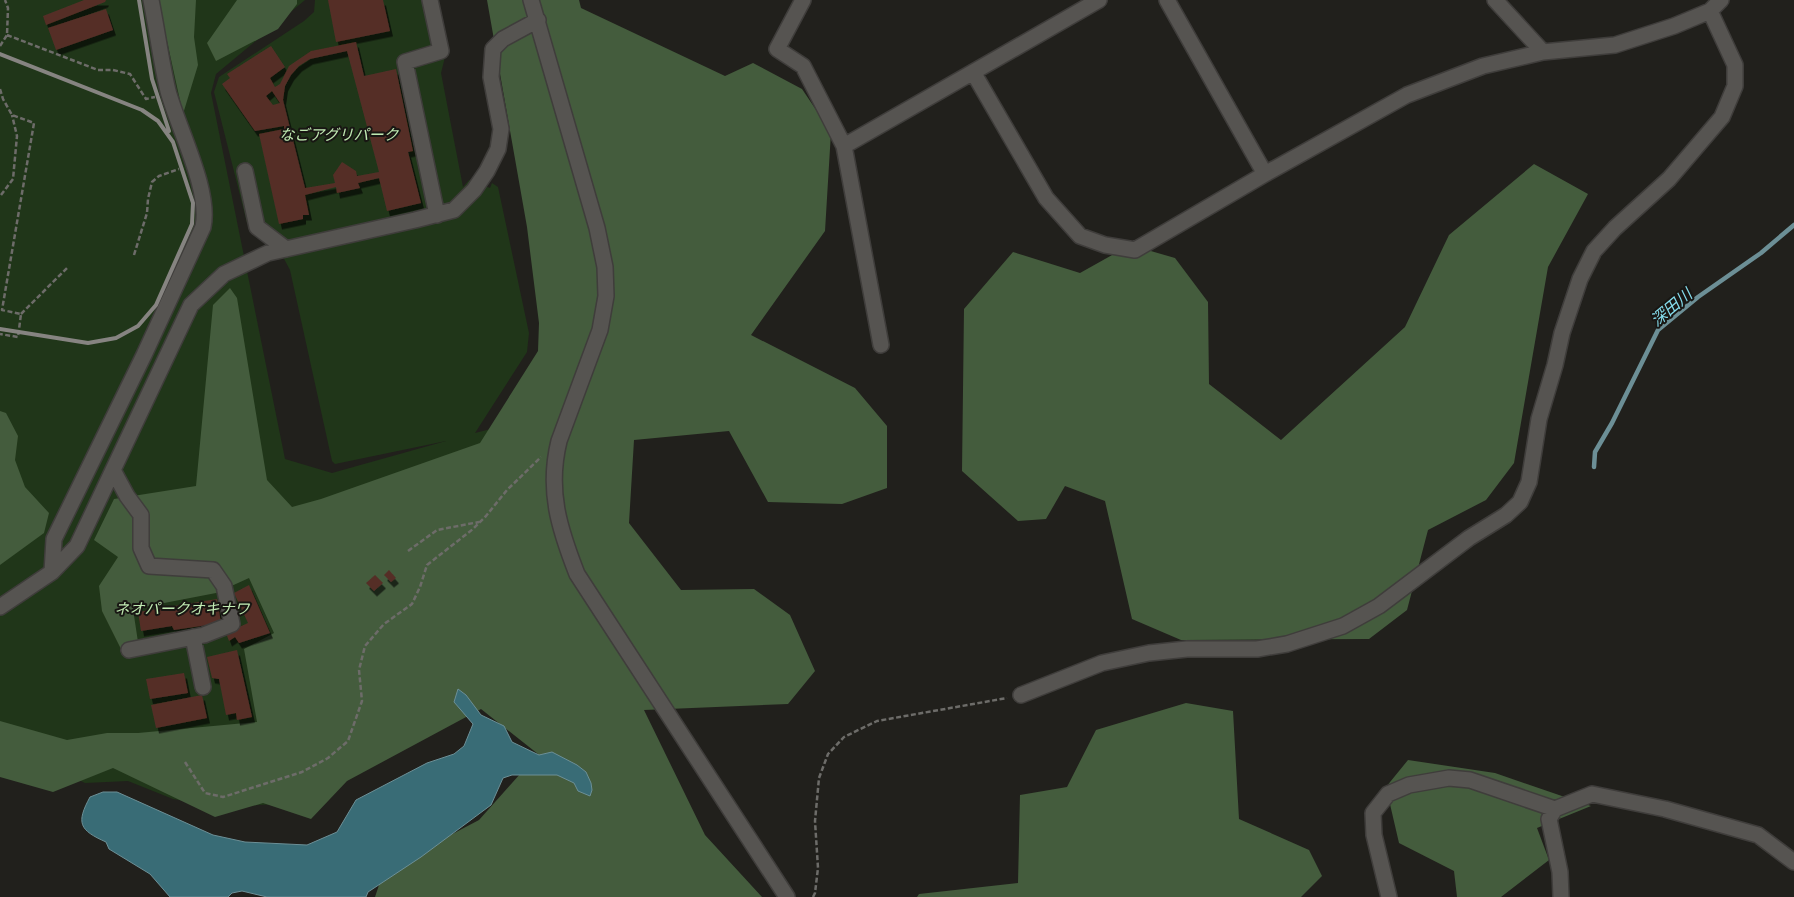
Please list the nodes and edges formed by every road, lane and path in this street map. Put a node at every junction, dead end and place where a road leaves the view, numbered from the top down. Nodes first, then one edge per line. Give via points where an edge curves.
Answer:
1 (4, 0) edge
2 (151, 0) edge
3 (430, 0) edge
4 (532, 0) edge
5 (804, 0) edge
6 (1098, 0) edge
7 (1167, 0) edge
8 (1495, 0) edge
9 (1721, 0) edge
10 (1710, 11) junction
11 (538, 20) junction
12 (7, 35) junction
13 (0, 46) edge
14 (1544, 52) junction
15 (973, 72) junction
16 (0, 91) edge
17 (168, 91) junction
18 (12, 115) junction
19 (844, 146) junction
20 (192, 163) junction
21 (245, 171) dead end
22 (1264, 174) junction
23 (1, 195) edge
24 (437, 215) junction
25 (286, 249) junction
26 (134, 255) dead end
27 (67, 268) dead end
28 (21, 314) junction
29 (0, 334) edge
30 (881, 345) dead end
31 (558, 440) junction
32 (113, 470) junction
33 (480, 521) junction
34 (408, 551) dead end
35 (52, 572) junction
36 (0, 607) edge
37 (193, 637) junction
38 (129, 650) dead end
39 (203, 686) dead end
40 (1021, 695) joint
41 (185, 762) dead end
42 (1555, 808) junction
43 (1794, 862) edge
44 (786, 897) edge
45 (813, 897) edge
46 (1389, 897) edge
47 (1561, 897) edge

1 - 12 path via 8,8
2 - 17 street
3 - 24 street via 441,51 406,62
4 - 11 street
5 - 19 street via 777,49 803,66
6 - 15 street
7 - 22 street
8 - 14 street
9 - 10 street
10 - 14 street via 1616,45
10 - 40 street via 1734,65 1735,86 1722,117 1669,179 1615,228 1594,252 1580,278 1539,419 1529,482 1520,502 1379,606 1343,626 1287,644 1257,649 1187,649 1102,663
11 - 24 street via 503,39 492,49 491,77 501,129 498,149 474,190 454,210
11 - 31 street via 597,228 606,296 600,330
12 - 13 path
12 - 17 path via 98,70 130,74 146,99
14 - 22 street via 1484,66 1407,95
15 - 19 street
15 - 22 street via 1046,198 1080,236 1105,245 1135,250
16 - 18 path
17 - 20 street
18 - 23 path via 17,136 13,179
18 - 28 path via 34,123 2,310
19 - 30 street
20 - 26 path via 152,182 147,214
20 - 35 street via 203,196 203,228 54,540
21 - 25 street via 257,227
24 - 25 street
25 - 32 street via 268,253 224,274 191,305
27 - 28 path
28 - 29 path via 18,337
31 - 33 path
31 - 44 street via 553,479 555,508 577,574
32 - 35 street via 77,546
32 - 37 street via 141,515 141,548 149,566 214,570 224,586 232,624
33 - 34 path via 437,530
33 - 41 path via 427,565 412,604 384,624 365,646 359,670 362,701 348,740 328,758 302,772 223,797 205,793
35 - 36 street
37 - 38 street
37 - 39 street
40 - 45 path via 877,722 844,737 828,754 819,778 815,821 818,868
42 - 43 street via 1592,794 1665,809 1758,834
42 - 46 street via 1470,780 1449,778 1409,785 1388,794 1373,813 1374,835
42 - 47 street via 1549,819 1560,872

